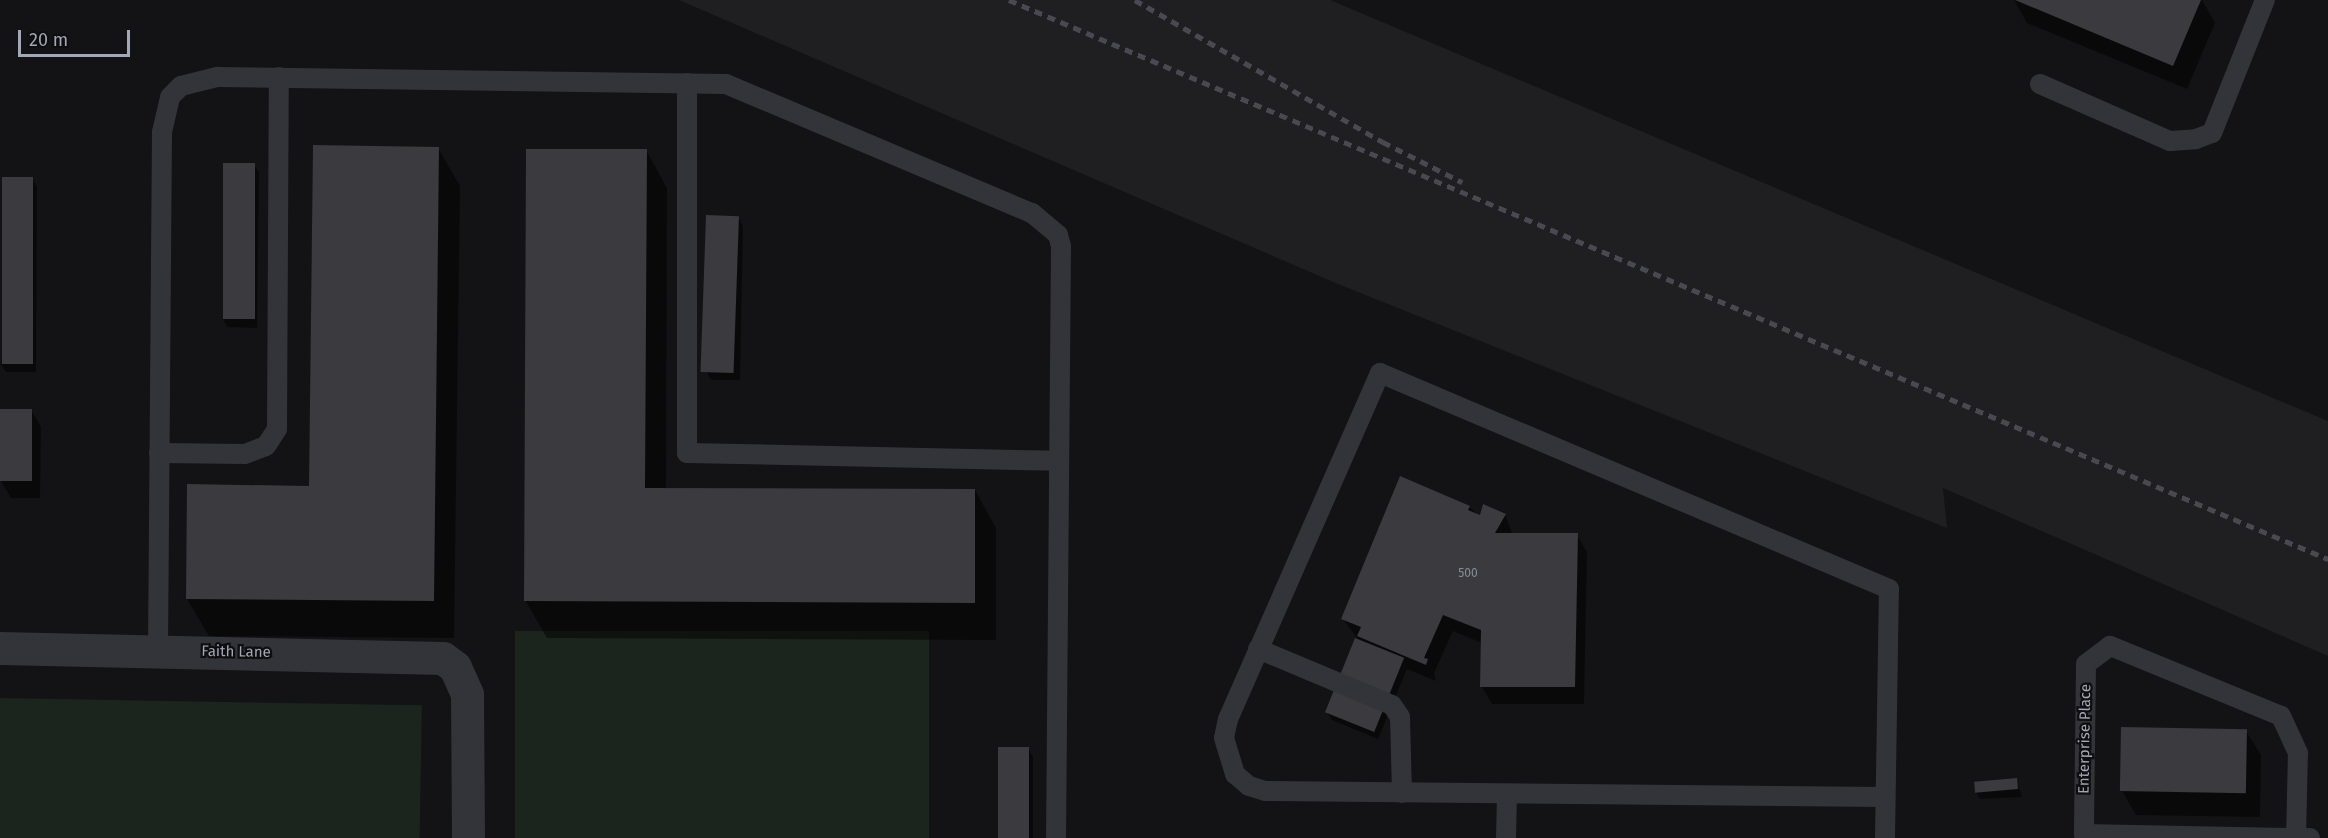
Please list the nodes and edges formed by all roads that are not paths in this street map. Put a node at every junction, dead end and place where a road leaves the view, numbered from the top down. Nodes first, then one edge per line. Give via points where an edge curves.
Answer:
1 (2265, 0) edge
2 (279, 77) junction
3 (687, 83) junction
4 (2040, 84) dead end
5 (159, 453) junction
6 (1059, 461) junction
7 (0, 648) edge
8 (1258, 649) junction
9 (158, 651) junction
10 (1402, 793) junction
11 (1507, 794) junction
12 (1885, 797) junction
13 (468, 838) edge
14 (1056, 838) edge
15 (1506, 838) edge
16 (1885, 838) edge
17 (2296, 838) edge
18 (2310, 838) edge

1 - 4 lane via 2212,133 2196,139 2170,141
2 - 3 lane
2 - 5 lane via 200,79 176,92 164,114
2 - 5 lane via 277,429 266,446 245,454
3 - 6 lane via 726,84 742,89 1032,213 1049,224 1061,246
3 - 6 lane via 687,453
5 - 9 lane
6 - 14 lane
7 - 9 street, Faith Lane
8 - 10 lane via 1392,705 1400,717
8 - 10 lane via 1228,719 1224,738 1235,774 1249,786 1265,791
8 - 12 lane via 1380,373 1889,589
9 - 13 street, Faith Lane via 443,658 463,679 470,710
10 - 11 lane
11 - 12 lane
11 - 15 lane
12 - 16 lane
17 - 17 lane, Enterprise Place via 2298,753 2281,716 2110,646 2086,664 2084,834
17 - 18 lane

